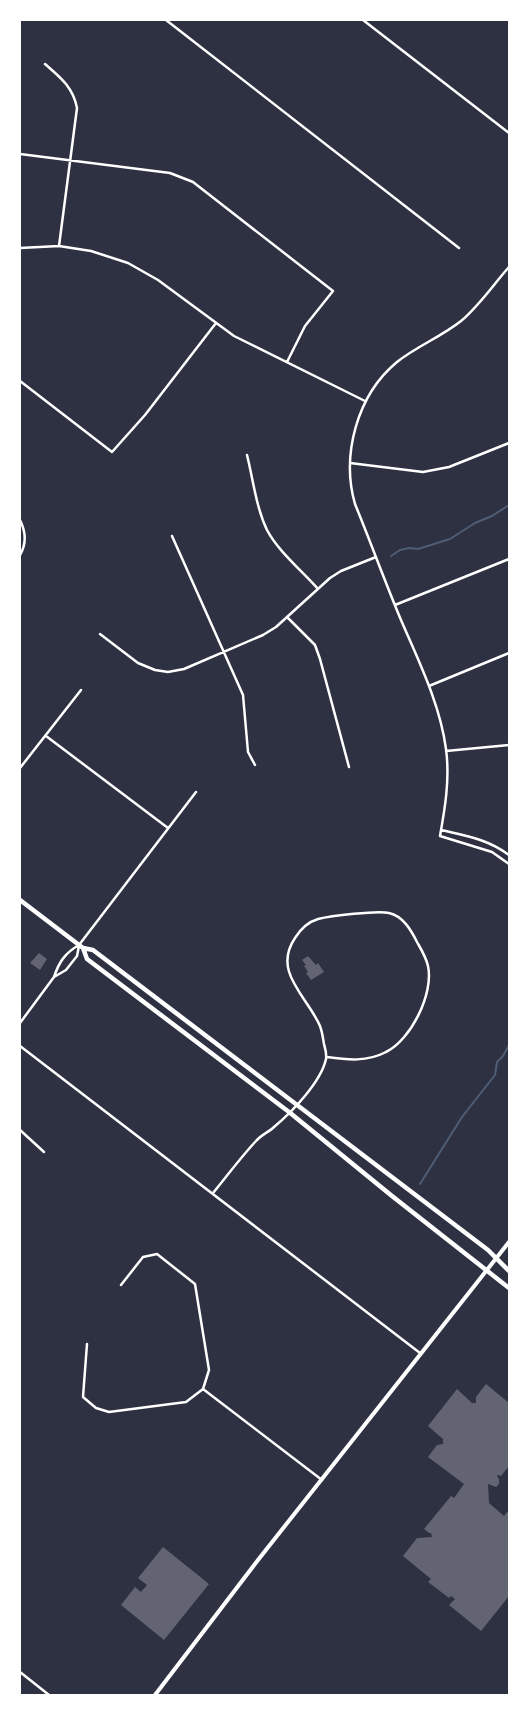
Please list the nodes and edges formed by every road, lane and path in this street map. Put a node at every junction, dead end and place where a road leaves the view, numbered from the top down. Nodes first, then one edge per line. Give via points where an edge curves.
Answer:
1 (166, 20) edge
2 (363, 20) edge
3 (45, 64) dead end
4 (509, 133) edge
5 (20, 154) edge
6 (70, 160) junction
7 (59, 246) junction
8 (20, 248) edge
9 (459, 248) dead end
10 (509, 267) edge
11 (216, 324) junction
12 (287, 362) junction
13 (20, 381) edge
14 (365, 401) junction
15 (509, 443) edge
16 (247, 455) dead end
17 (350, 463) junction
18 (20, 520) edge
19 (172, 536) dead end
20 (20, 555) edge
21 (376, 557) junction
22 (509, 559) edge
23 (318, 589) junction
24 (395, 605) junction
25 (287, 617) junction
26 (100, 634) dead end
27 (224, 652) junction
28 (509, 653) edge
29 (429, 686) junction
30 (80, 690) dead end
31 (46, 736) junction
32 (509, 746) edge
33 (446, 751) junction
34 (255, 765) dead end
35 (349, 767) dead end
36 (20, 768) edge
37 (196, 792) dead end
38 (168, 828) junction
39 (442, 830) junction
40 (509, 855) edge
41 (509, 864) edge
42 (20, 900) edge
43 (81, 946) junction
44 (54, 977) junction
45 (20, 1023) edge
46 (20, 1046) edge
47 (327, 1058) junction
48 (297, 1104) junction
49 (290, 1112) junction
50 (20, 1130) edge
51 (44, 1152) dead end
52 (213, 1193) junction
53 (509, 1242) edge
54 (496, 1259) junction
55 (487, 1269) junction
56 (509, 1271) edge
57 (120, 1285) dead end
58 (509, 1288) edge
59 (87, 1344) dead end
60 (420, 1353) junction
61 (203, 1389) junction
62 (322, 1480) junction
63 (20, 1672) edge
64 (49, 1695) edge
65 (155, 1695) edge

1 - 9 street
2 - 4 street
3 - 6 street via 70,87 75,98 77,108
5 - 6 street
6 - 7 street
6 - 12 street via 170,173 192,182 333,291 305,326
7 - 8 street
7 - 11 street via 91,251 128,263 158,280
10 - 14 street via 462,321 397,362
11 - 12 street
11 - 13 street via 112,452
12 - 14 street
14 - 17 street
15 - 17 street via 450,467 423,472
16 - 23 street via 267,530
17 - 21 street via 350,488
18 - 20 street via 25,533
19 - 27 street
21 - 23 street via 341,571
21 - 24 street
22 - 24 street
23 - 25 street
24 - 29 street
25 - 27 street via 276,628
25 - 35 street via 314,645 320,659
26 - 27 street via 138,663 168,672 184,669
27 - 34 street via 243,695 248,752
28 - 29 street
29 - 33 street
30 - 31 street
31 - 36 street
31 - 38 street
32 - 33 street
33 - 39 street via 446,801
37 - 38 street
38 - 43 street
39 - 40 street via 495,845
39 - 41 street via 440,836 492,852
42 - 43 main road
43 - 44 street via 66,970
43 - 44 street via 69,950
43 - 48 main road via 94,950
43 - 49 main road via 87,959
44 - 45 street
46 - 52 street
47 - 47 street via 320,1026 290,975 287,962 289,948 303,928 316,920 389,913 407,924 413,933 428,965 428,992 412,1029 387,1052 368,1059
47 - 48 street via 316,1080
48 - 49 street
48 - 54 main road
49 - 52 street via 257,1139
49 - 55 main road
50 - 51 street
52 - 60 street
53 - 54 main road
54 - 55 main road
54 - 56 main road
55 - 58 main road
55 - 60 main road
57 - 61 street via 142,1257 157,1254 195,1284 209,1370
59 - 61 street via 84,1397 96,1408 109,1412 186,1402
60 - 62 main road
61 - 62 street
62 - 65 main road
63 - 64 street

